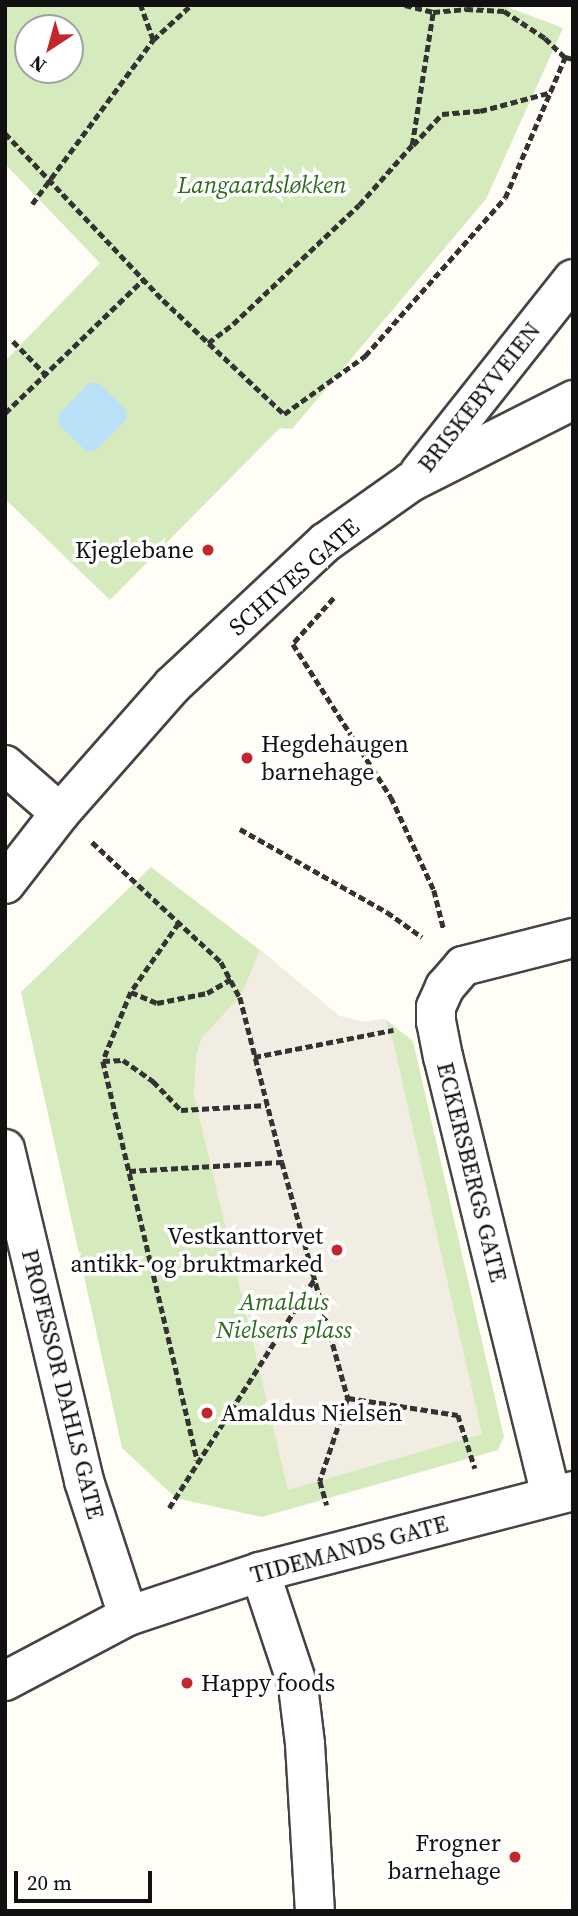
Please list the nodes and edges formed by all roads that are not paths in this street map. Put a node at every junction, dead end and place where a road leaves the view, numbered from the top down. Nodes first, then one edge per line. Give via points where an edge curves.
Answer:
1 (573, 279) edge
2 (573, 400) edge
3 (411, 482) junction
4 (5, 765) edge
5 (60, 813) junction
6 (5, 884) edge
7 (573, 938) edge
8 (5, 1149) edge
9 (562, 1493) edge
10 (260, 1572) junction
11 (128, 1616) junction
12 (5, 1681) edge
13 (315, 1911) edge

1 - 3 street, BRISKEBYVEIEN
2 - 3 street, SCHIVES GATE
3 - 5 street, SCHIVES GATE via 326,542 173,685
4 - 5 street
5 - 6 street
7 - 9 street, ECKERSBERGS GATE via 463,966 436,1007 443,1057
8 - 11 street, PROFESSOR DAHLS GATE via 84,1481
9 - 10 street, TIDEMANDS GATE
10 - 11 street, TIDEMANDS GATE
10 - 13 street via 298,1686
11 - 12 street, TIDEMANDS GATE

